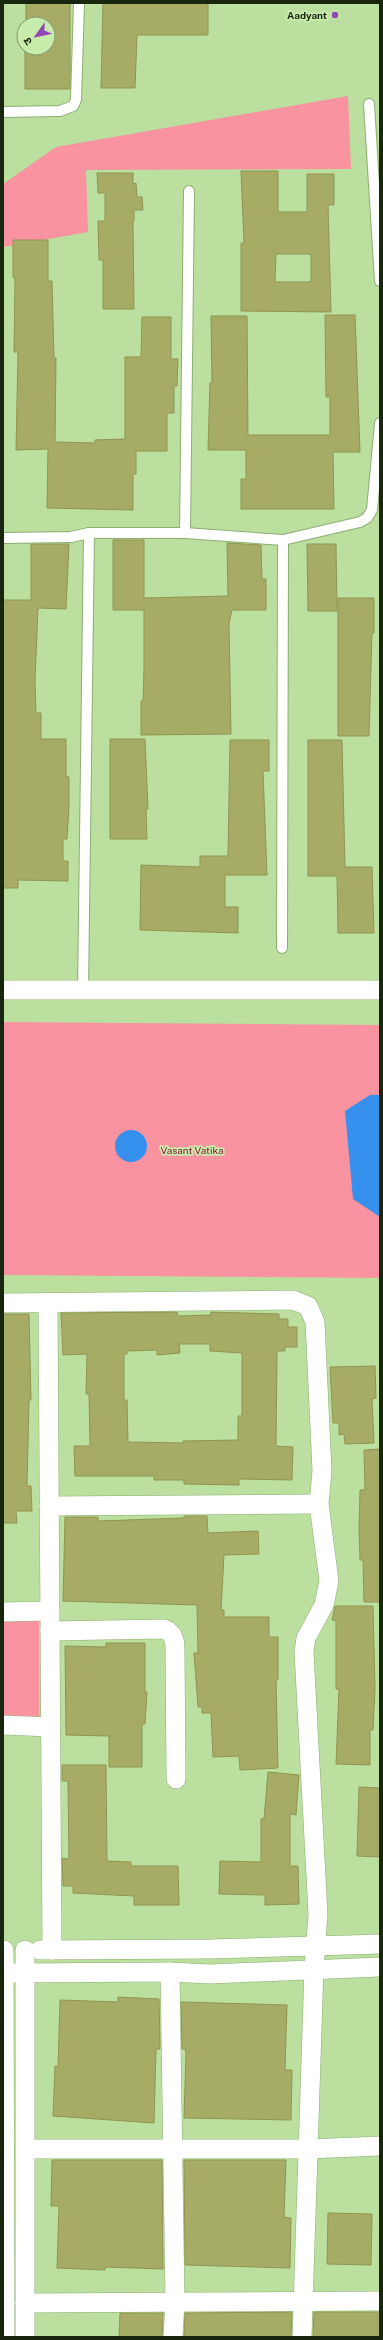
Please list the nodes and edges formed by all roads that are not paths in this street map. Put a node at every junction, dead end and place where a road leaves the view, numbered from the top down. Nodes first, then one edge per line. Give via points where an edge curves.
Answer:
1 (79, 3) edge
2 (369, 104) dead end
3 (3, 112) edge
4 (189, 192) dead end
5 (380, 281) edge
6 (380, 423) edge
7 (89, 533) junction
8 (185, 533) junction
9 (3, 538) edge
10 (283, 540) junction
11 (282, 948) dead end
12 (3, 990) edge
13 (380, 990) edge
14 (83, 991) junction
15 (48, 1302) junction
16 (3, 1303) edge
17 (319, 1504) junction
18 (49, 1506) junction
19 (50, 1611) junction
20 (3, 1612) edge
21 (50, 1631) junction
22 (3, 1725) edge
23 (51, 1727) junction
24 (176, 1779) dead end
25 (314, 1944) junction
26 (380, 1944) edge
27 (3, 1950) edge
28 (25, 1950) junction
29 (52, 1950) junction
30 (380, 1967) edge
31 (314, 1968) junction
32 (170, 1972) junction
33 (4, 1973) edge
34 (26, 1973) junction
35 (380, 2146) edge
36 (26, 2149) junction
37 (172, 2149) junction
38 (307, 2149) junction
39 (302, 2301) junction
40 (380, 2301) edge
41 (175, 2302) junction
42 (25, 2303) junction
43 (5, 2337) edge
44 (25, 2337) edge
45 (173, 2337) edge
46 (302, 2337) edge

1 - 3 lane via 76,100 73,106 60,111
2 - 5 lane
4 - 8 lane
6 - 10 lane via 374,496 372,510 367,518 353,524
7 - 8 lane
7 - 9 lane via 72,537
7 - 14 lane
8 - 10 lane
10 - 11 lane
12 - 14 street
13 - 14 street
15 - 16 street
15 - 17 street via 292,1300 308,1306 315,1322 322,1471
15 - 18 street
17 - 18 street
17 - 25 street via 329,1581 324,1605 306,1638 304,1652 318,1914
18 - 19 street
19 - 20 street
19 - 21 street
21 - 23 street
21 - 24 street via 164,1629 171,1632 175,1640
22 - 23 street
23 - 29 street
25 - 26 street
25 - 29 street via 211,1949
25 - 31 street
27 - 28 street
27 - 33 street
28 - 29 street
28 - 34 street
30 - 31 street
31 - 32 street via 210,1974
31 - 38 street
32 - 34 street
32 - 37 street
33 - 34 street
33 - 43 street
34 - 36 street
35 - 38 street
36 - 37 street
36 - 42 street
37 - 38 street
37 - 41 street
38 - 39 street
39 - 40 street
39 - 41 street
39 - 46 street
41 - 42 street
41 - 45 street
42 - 44 street

